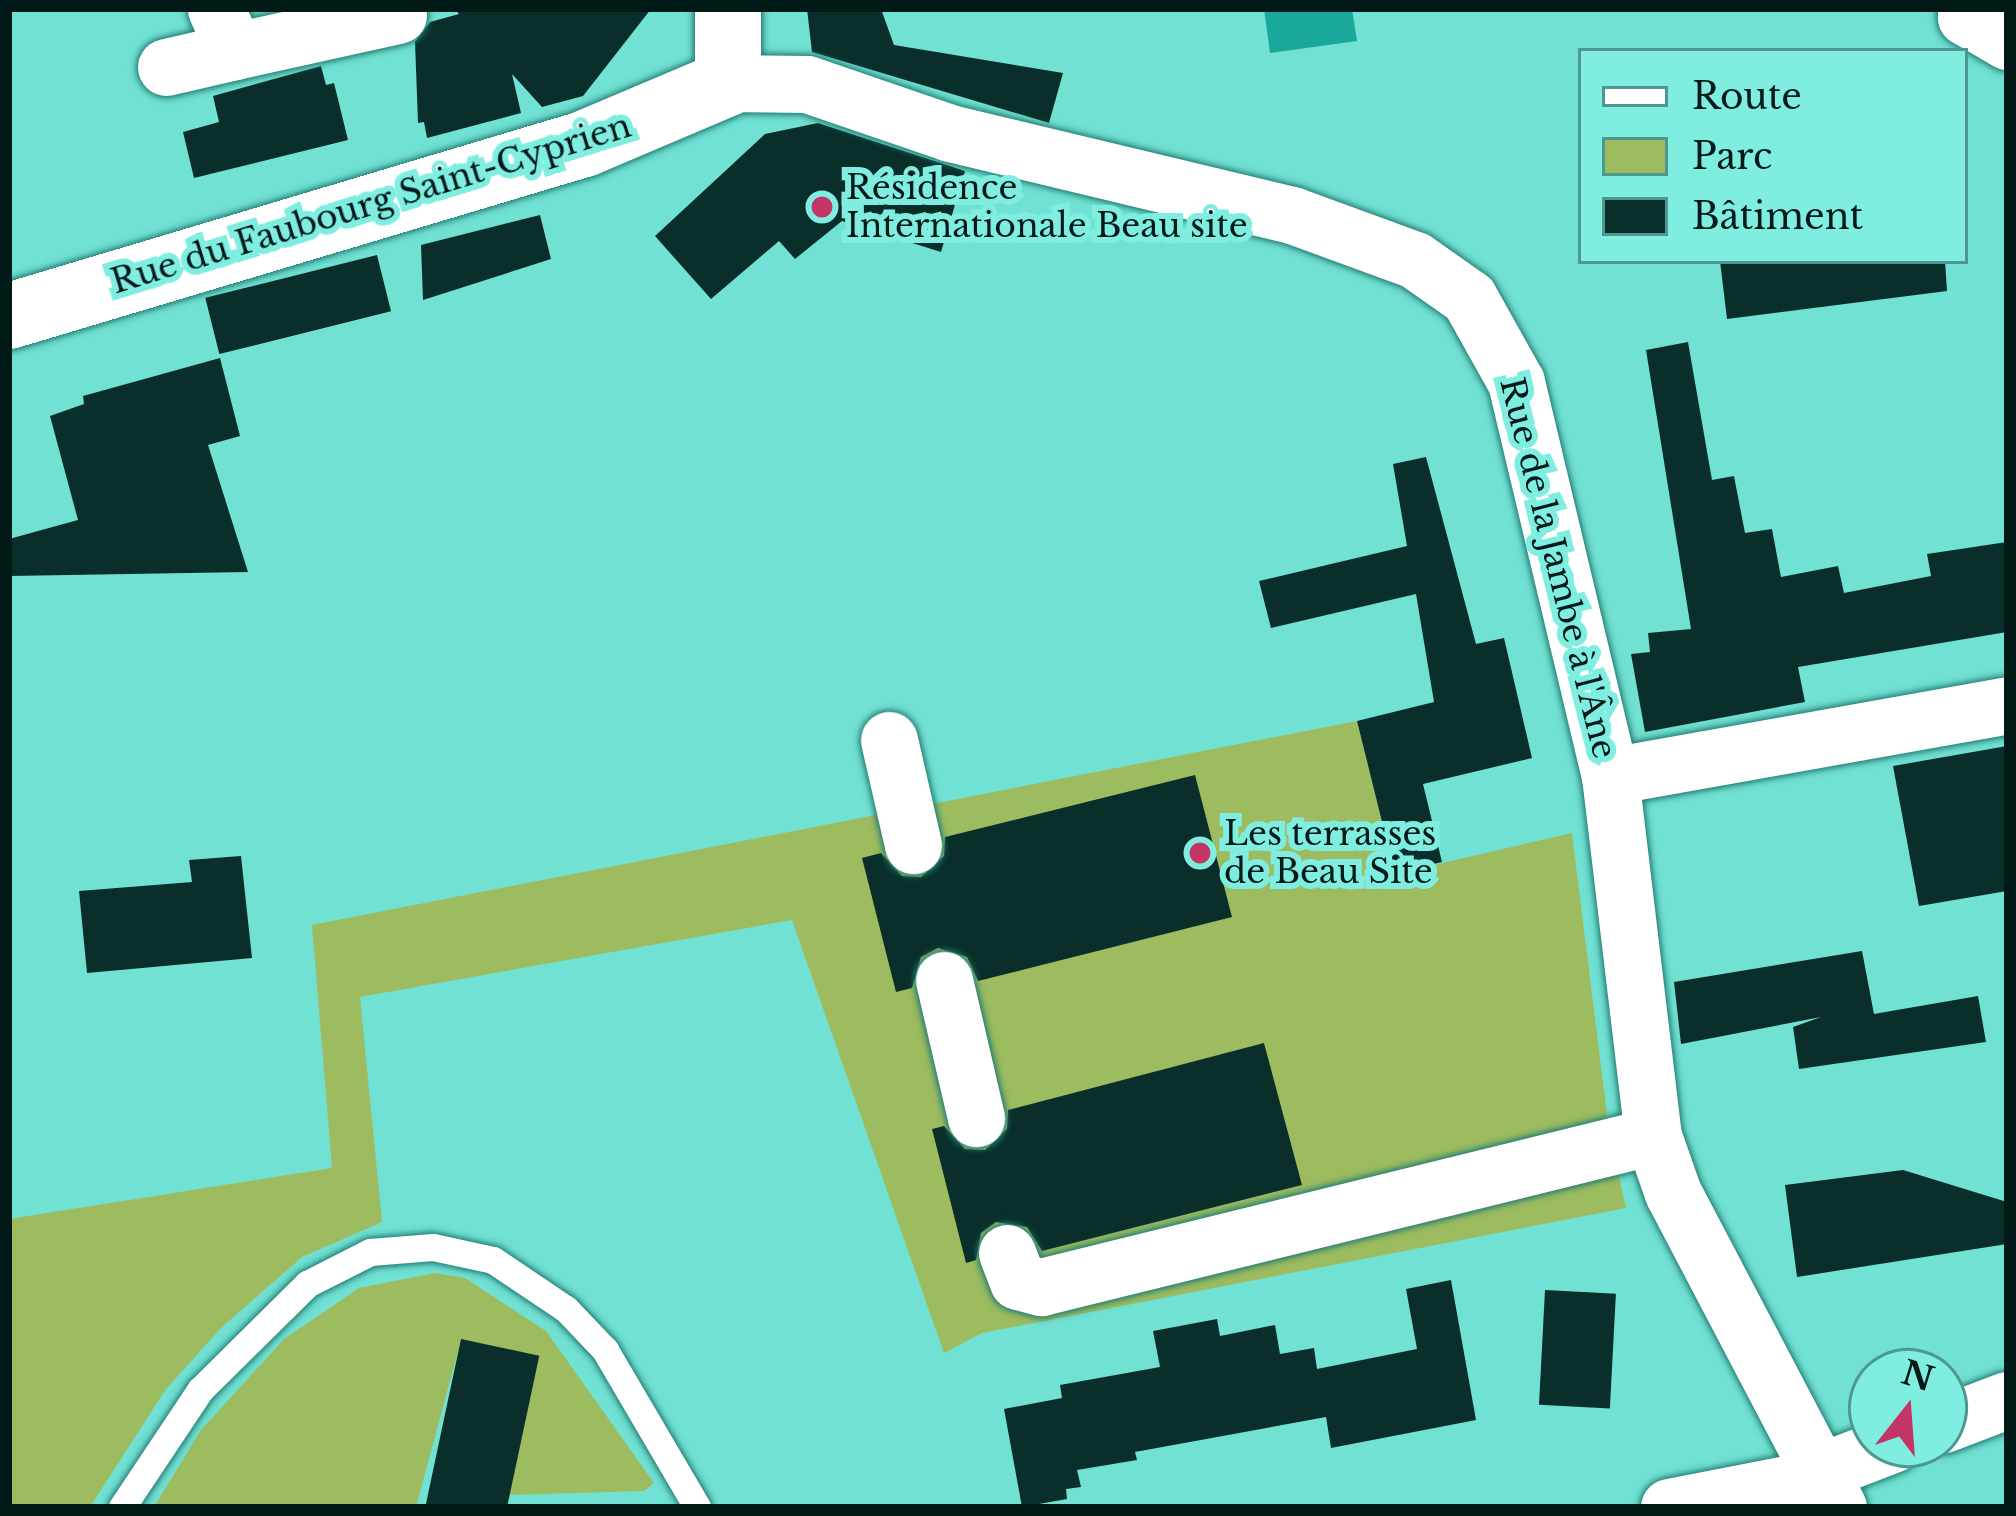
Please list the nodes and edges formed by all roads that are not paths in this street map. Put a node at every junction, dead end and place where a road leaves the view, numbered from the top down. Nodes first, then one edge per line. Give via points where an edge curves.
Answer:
1 (728, 9) edge
2 (1966, 9) edge
3 (398, 15) dead end
4 (225, 30) edge
5 (2007, 41) edge
6 (166, 67) dead end
7 (728, 82) junction
8 (9, 316) edge
9 (2007, 705) edge
10 (889, 740) dead end
11 (1610, 776) junction
12 (913, 845) dead end
13 (944, 980) dead end
14 (976, 1118) dead end
15 (1653, 1136) junction
16 (1007, 1252) dead end
17 (2007, 1400) edge
18 (1968, 1415) edge
19 (1858, 1468) edge
20 (1829, 1489) edge
21 (122, 1507) edge
22 (697, 1507) edge
23 (1669, 1507) edge

1 - 7 street
2 - 5 street via 1966,17
3 - 4 street
4 - 6 street
7 - 8 street, Rue du Faubourg Saint-Cyprien via 584,144
7 - 11 street, Rue de la Jambe à l'Âne via 807,84 950,133 1292,215 1415,260 1447,280 1469,298 1516,382
9 - 11 street
10 - 12 street
11 - 15 street, Rue de la Jambe à l'Âne
13 - 14 street
15 - 16 street via 1041,1288 1018,1281
15 - 20 street, Rue de la Jambe à l'Âne via 1673,1193
17 - 18 street
19 - 20 street
20 - 23 street
21 - 22 lane via 200,1390 307,1284 370,1252 433,1247 508,1267 566,1309 605,1349

